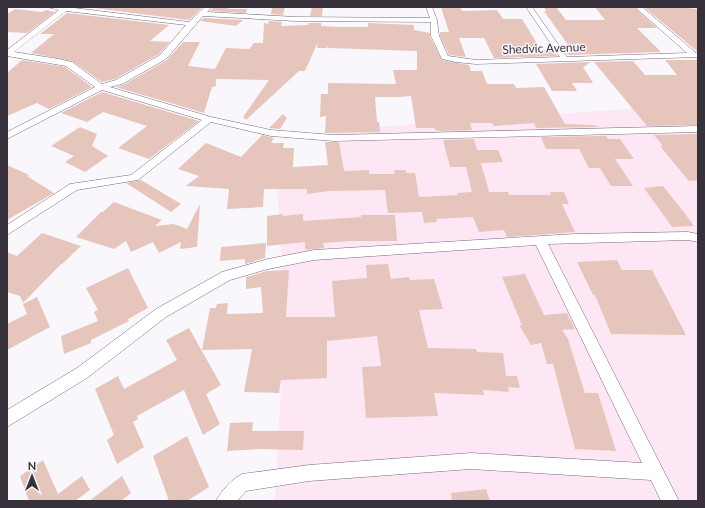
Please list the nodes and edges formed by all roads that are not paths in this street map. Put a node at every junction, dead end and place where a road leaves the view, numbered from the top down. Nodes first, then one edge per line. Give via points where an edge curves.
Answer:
1 (50, 7) edge
2 (209, 7) edge
3 (429, 7) edge
4 (529, 7) edge
5 (638, 7) edge
6 (62, 10) junction
7 (202, 14) junction
8 (434, 20) junction
9 (191, 24) junction
10 (7, 54) edge
11 (696, 55) edge
12 (565, 59) junction
13 (101, 86) junction
14 (208, 119) junction
15 (698, 129) edge
16 (7, 136) edge
17 (7, 231) edge
18 (698, 238) edge
19 (540, 241) junction
20 (7, 419) edge
21 (655, 472) junction
22 (225, 501) edge
23 (670, 501) edge

1 - 6 street
2 - 7 street
3 - 8 street, Shedvic Avenue
4 - 12 street
5 - 11 street
6 - 9 street
6 - 10 street
7 - 8 street via 296,19
7 - 9 street
8 - 12 street, Shedvic Avenue via 435,36 445,57 455,60 476,62
9 - 13 street via 163,57 119,82
10 - 13 street via 69,64
11 - 12 street, Shedvic Avenue
13 - 14 street
13 - 16 street
14 - 15 street via 271,133 334,138
14 - 17 street via 134,178 74,188
18 - 19 street via 575,238
19 - 20 street via 314,255 226,276 161,313 82,373
19 - 21 street
21 - 22 street via 471,461 309,473 242,483
21 - 23 street

